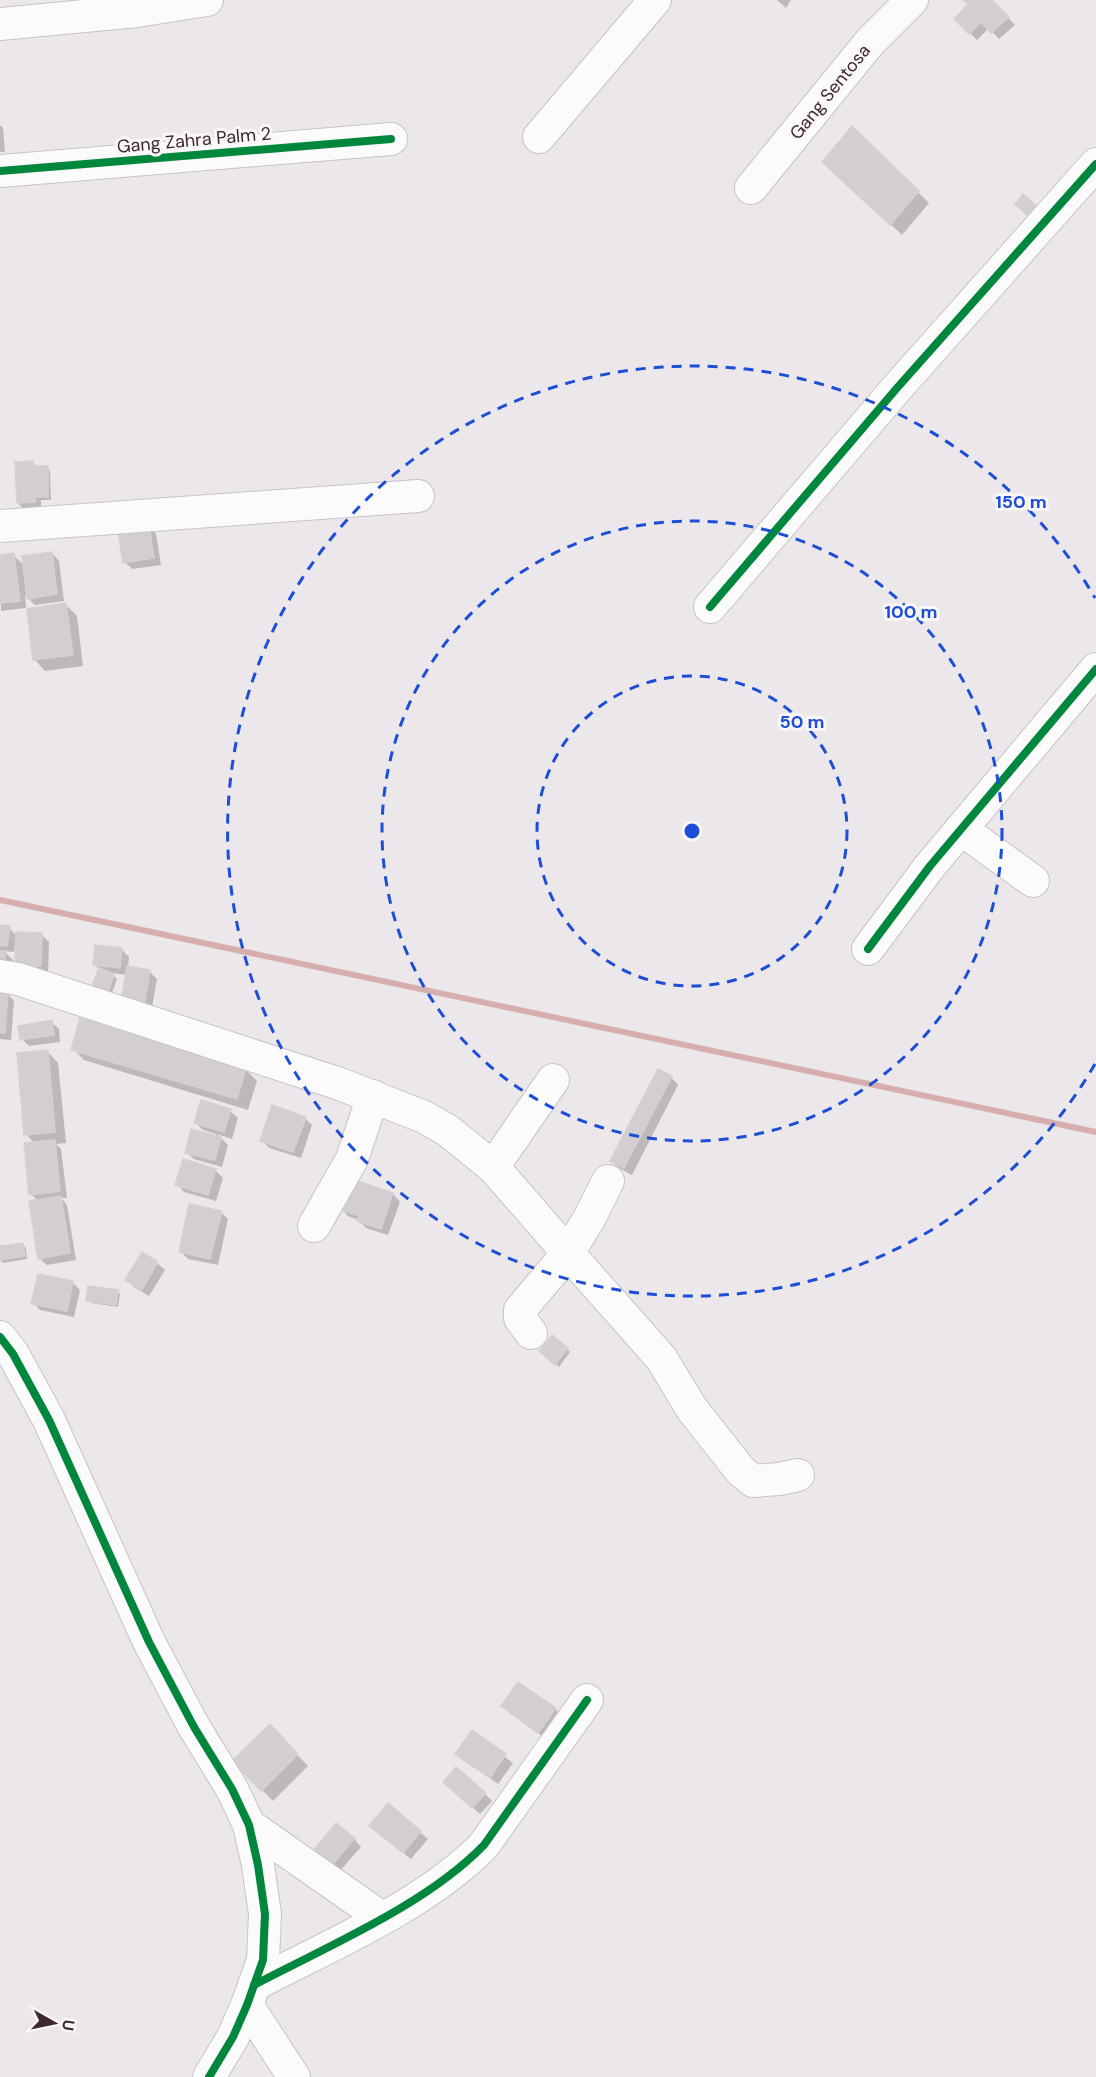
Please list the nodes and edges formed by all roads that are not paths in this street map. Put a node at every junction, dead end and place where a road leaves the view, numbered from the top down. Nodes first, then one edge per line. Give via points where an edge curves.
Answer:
1 (207, 0) edge
2 (656, 0) edge
3 (912, 0) edge
4 (0, 24) edge
5 (539, 137) dead end
6 (391, 139) dead end
7 (1096, 164) edge
8 (0, 171) edge
9 (751, 188) dead end
10 (418, 496) dead end
11 (0, 526) edge
12 (710, 606) dead end
13 (1096, 669) edge
14 (961, 829) junction
15 (1033, 881) dead end
16 (868, 949) dead end
17 (0, 976) edge
18 (553, 1080) dead end
19 (373, 1096) junction
20 (492, 1167) junction
21 (608, 1181) dead end
22 (314, 1226) dead end
23 (568, 1253) junction
24 (531, 1333) dead end
25 (0, 1337) edge
26 (798, 1475) dead end
27 (587, 1700) dead end
28 (249, 1825) junction
29 (382, 1918) junction
30 (250, 1995) junction
31 (209, 2077) edge
32 (294, 2077) edge

1 - 4 street
2 - 5 street
3 - 9 street, Gang Sentosa via 870,42
6 - 8 street, Gang Zahra Palm 2
7 - 12 street
10 - 11 street
13 - 14 street
14 - 15 street
14 - 16 street
17 - 19 street
18 - 20 street
19 - 20 street via 447,1130
19 - 22 street via 352,1160
20 - 23 street
21 - 23 street
23 - 24 street via 520,1310 520,1318
23 - 26 street via 661,1358 692,1408 740,1470 753,1481
25 - 28 street via 49,1420 149,1642
27 - 29 street via 484,1845 466,1864
28 - 29 street
28 - 30 street via 265,1914 263,1959
29 - 30 street
30 - 31 street
30 - 32 street

